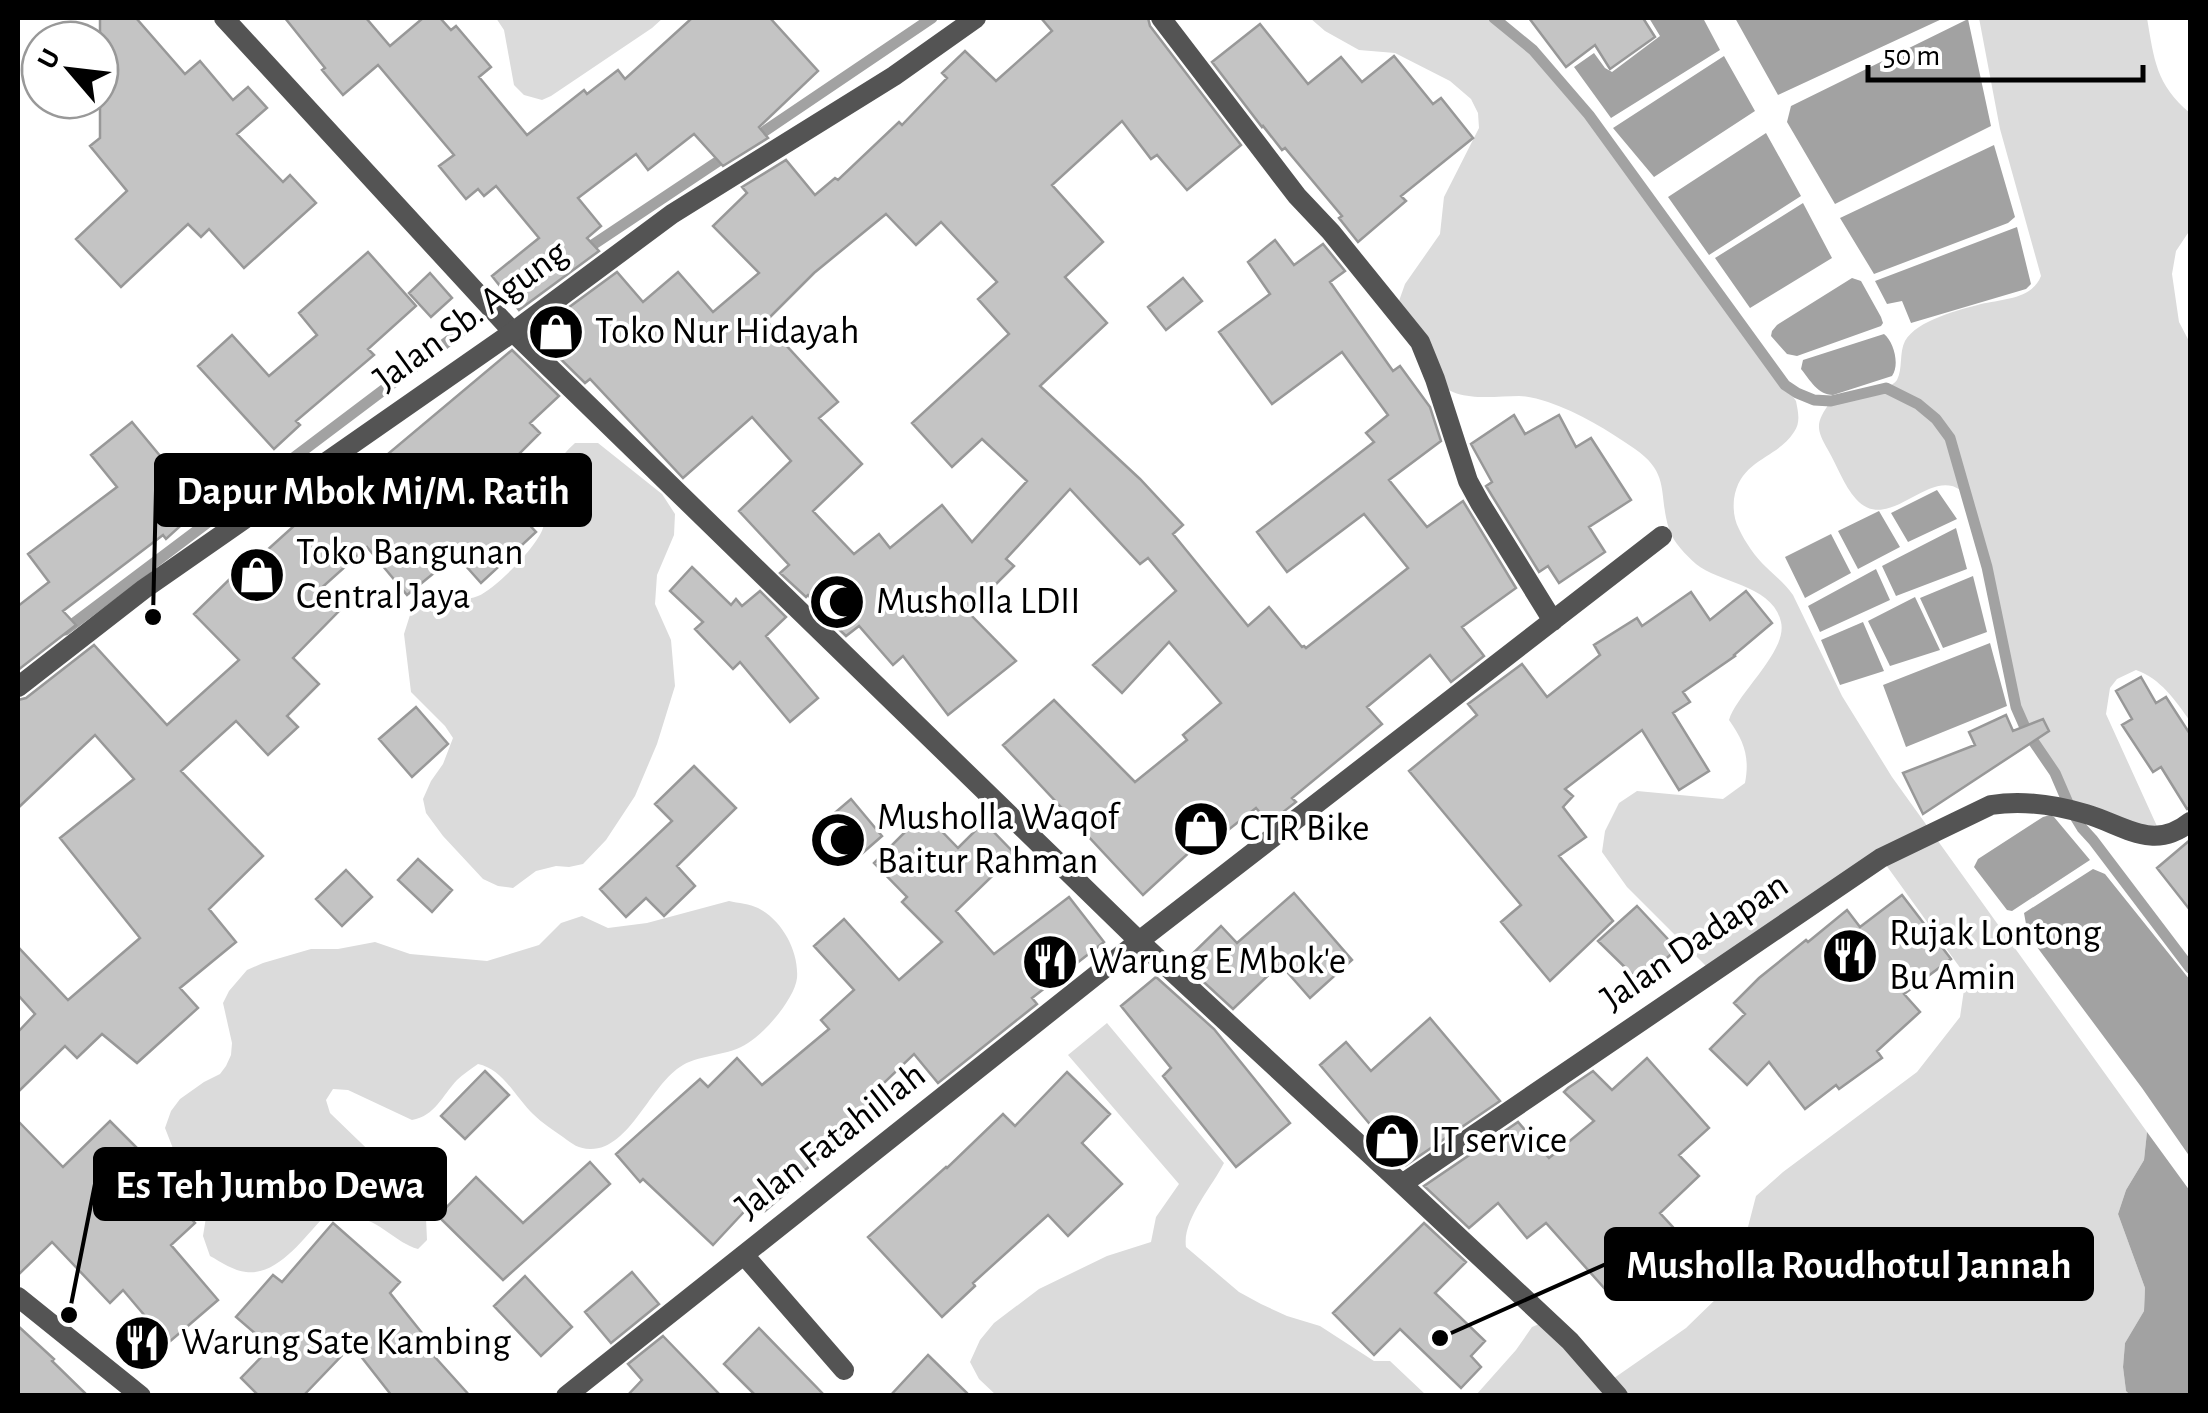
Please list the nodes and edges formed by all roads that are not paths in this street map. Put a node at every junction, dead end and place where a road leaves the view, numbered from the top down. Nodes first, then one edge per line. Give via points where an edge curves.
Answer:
1 (224, 18) edge
2 (976, 18) edge
3 (1161, 18) edge
4 (513, 332) junction
5 (1662, 536) dead end
6 (1552, 621) junction
7 (18, 686) edge
8 (2190, 822) edge
9 (1139, 941) junction
10 (1402, 1184) junction
11 (744, 1255) junction
12 (18, 1297) edge
13 (844, 1370) dead end
14 (141, 1396) edge
15 (566, 1396) edge
16 (1618, 1396) edge

1 - 4 street
2 - 4 street, Jalan Sb. Agung via 672,214
3 - 6 street via 1420,342 1468,481
4 - 7 street, Jalan Sb. Agung via 144,589
4 - 9 street
5 - 6 street, Jalan Fatahillah
6 - 9 street, Jalan Fatahillah
8 - 10 street, Jalan Dadapan via 2178,832 2142,835 2047,805 1991,806 1881,858
9 - 10 street
9 - 11 street, Jalan Fatahillah
10 - 16 street via 1570,1340
11 - 13 street
11 - 15 street, Jalan Fatahillah
12 - 14 street

